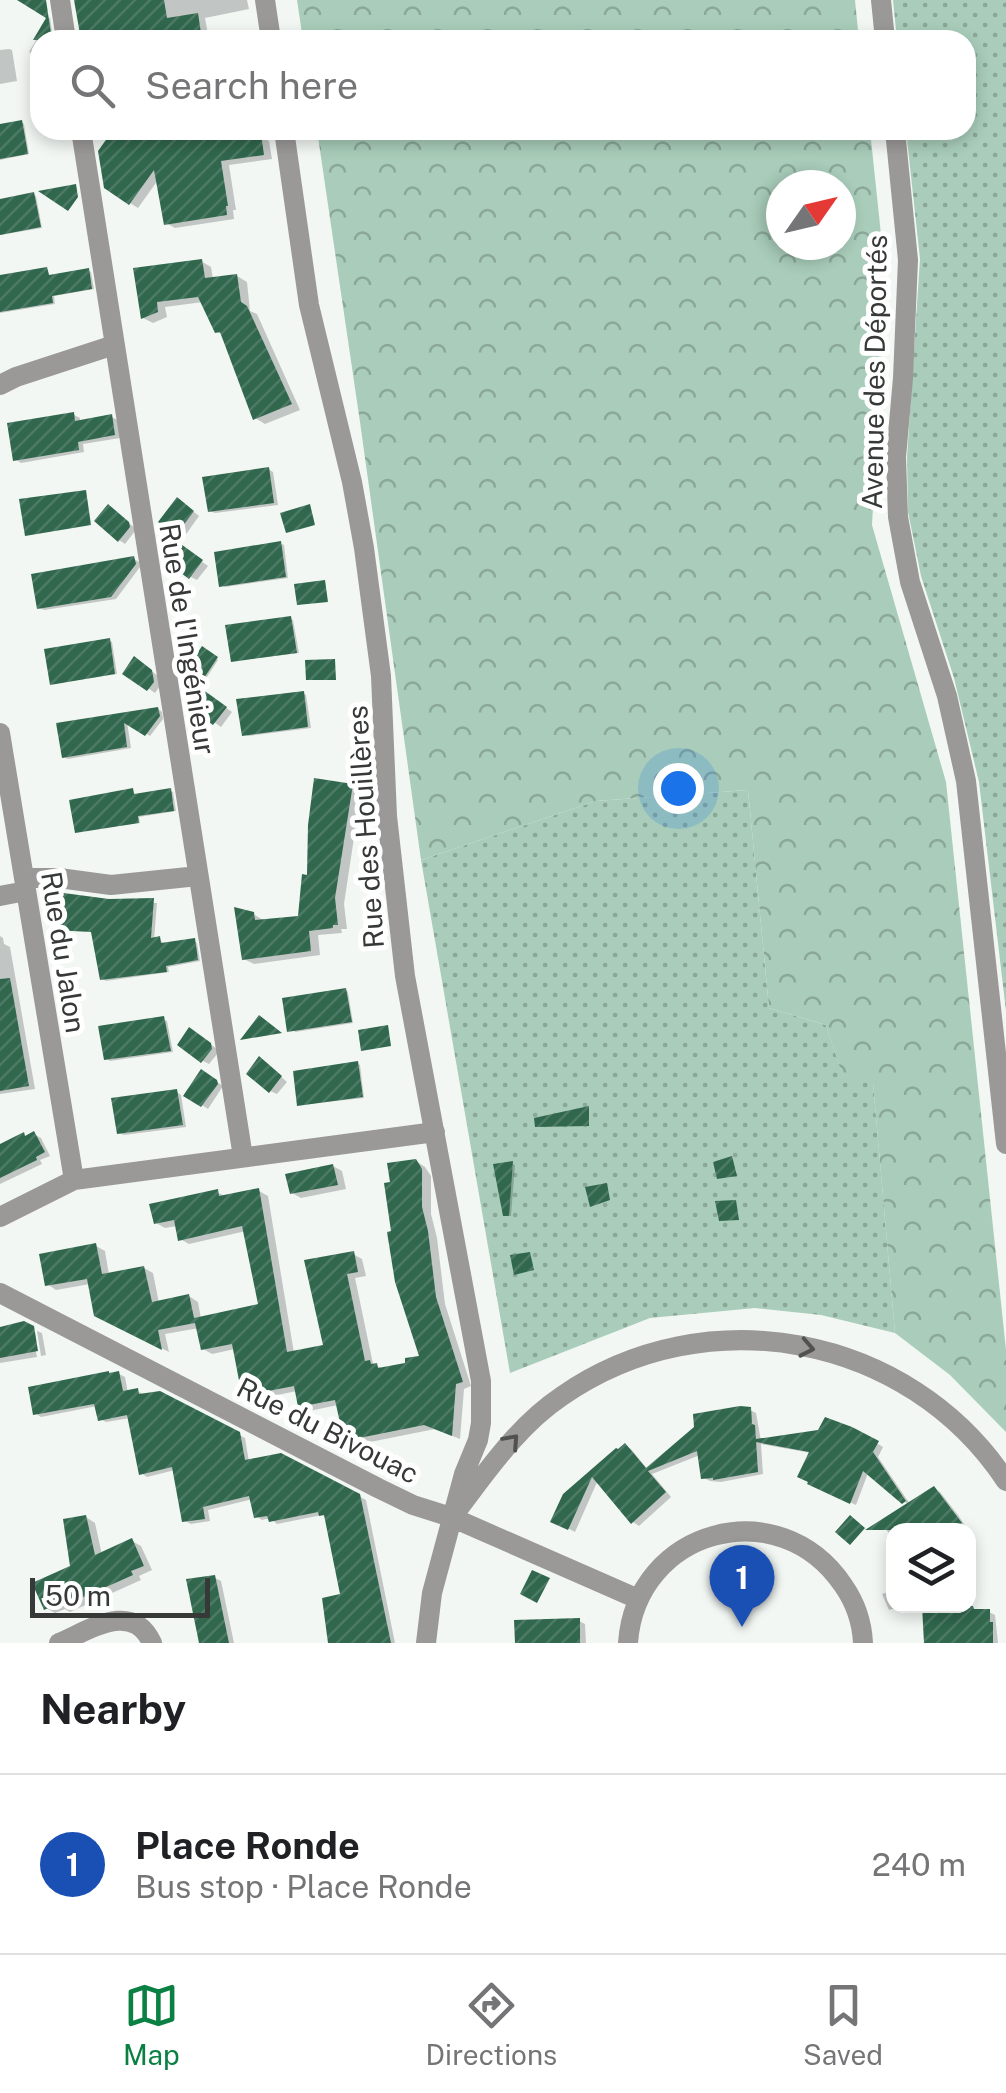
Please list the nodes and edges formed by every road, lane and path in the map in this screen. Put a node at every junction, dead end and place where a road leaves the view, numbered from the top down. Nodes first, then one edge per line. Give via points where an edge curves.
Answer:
1 (60, 0) edge
2 (265, 0) edge
3 (881, 0) edge
4 (64, 30) edge
5 (270, 30) edge
6 (884, 30) edge
7 (83, 140) edge
8 (285, 140) edge
9 (896, 140) edge
10 (114, 345) junction
11 (0, 385) edge
12 (0, 733) edge
13 (198, 876) junction
14 (25, 884) junction
15 (0, 896) edge
16 (436, 1132) junction
17 (1006, 1144) edge
18 (242, 1157) junction
19 (74, 1180) junction
20 (0, 1217) edge
21 (0, 1293) edge
22 (1006, 1481) edge
23 (452, 1517) junction
24 (638, 1599) junction
25 (59, 1643) edge
26 (152, 1643) edge
27 (426, 1643) edge
28 (628, 1643) edge
29 (863, 1643) edge

1 - 4 street
2 - 5 street
3 - 6 street
7 - 10 street, Rue de l'Ingénieur
8 - 16 street, Rue des Houillères via 309,305 370,586 396,908
9 - 17 street, Avenue des Déportés via 908,260 898,518 966,781
10 - 11 street
10 - 13 street, Rue de l'Ingénieur
12 - 14 street, Rue du Jalon
13 - 14 street
13 - 18 street, Rue de l'Ingénieur
14 - 15 street
14 - 19 street, Rue du Jalon
16 - 18 street
16 - 23 street, Rue des Houillères via 482,1392 478,1440
18 - 19 street
19 - 20 street
21 - 23 street, Rue du Bivouac via 378,1488
23 -> 22 street via 518,1434 564,1394 662,1348 720,1339 821,1350 878,1370 952,1418
23 - 24 street, Rue du Bivouac
23 - 27 street, Rue des Houillères
24 - 28 street
24 - 29 street via 664,1563 690,1545 720,1534 764,1532 804,1546 837,1575 858,1612
25 - 26 street via 120,1619 136,1622

